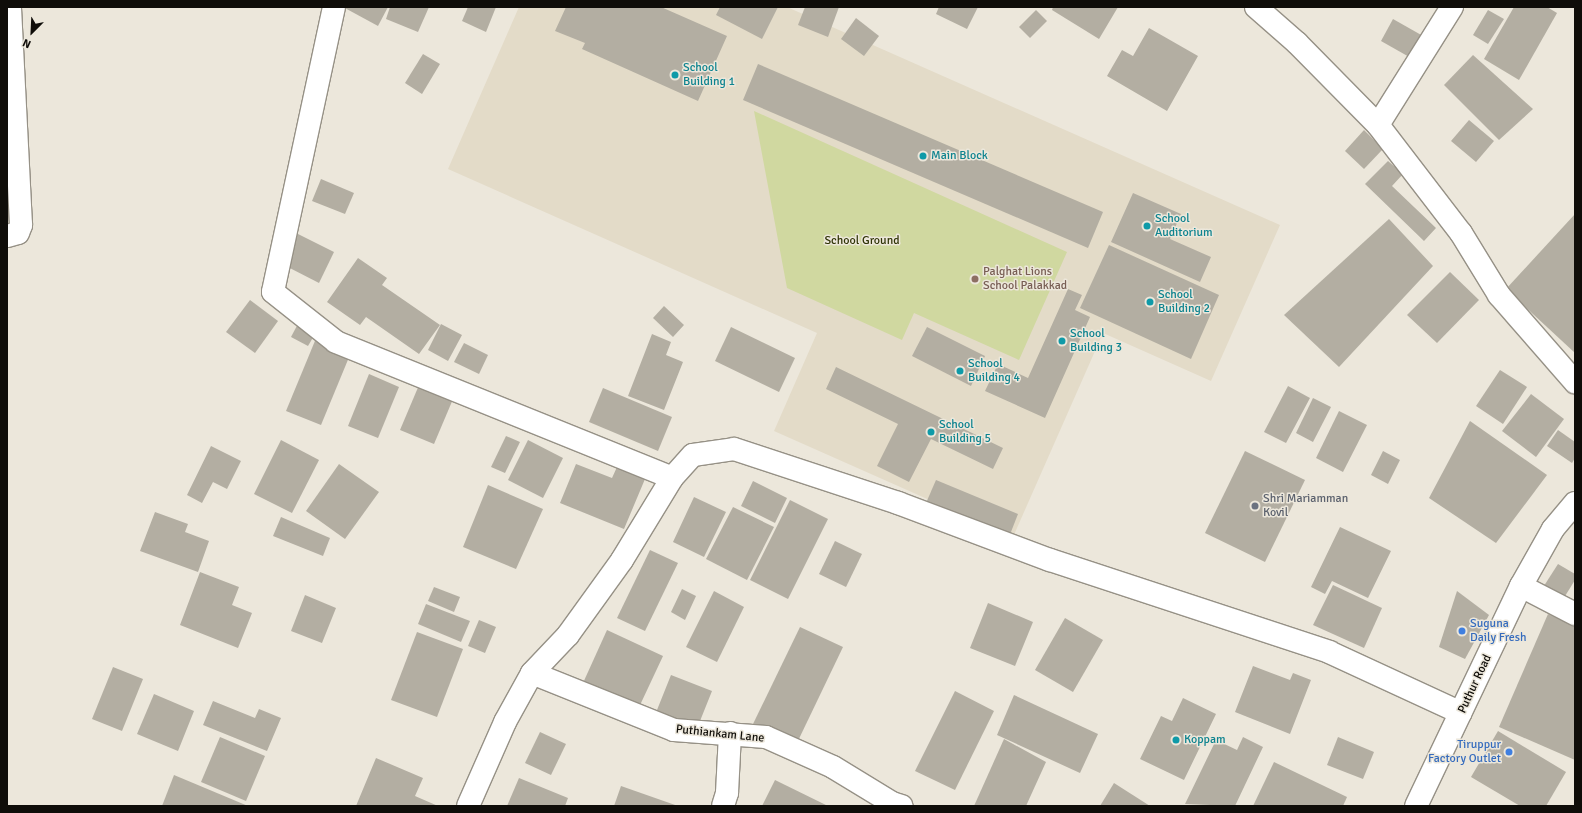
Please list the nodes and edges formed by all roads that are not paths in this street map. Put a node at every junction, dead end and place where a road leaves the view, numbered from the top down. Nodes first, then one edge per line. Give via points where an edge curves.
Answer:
1 (10, 7) edge
2 (334, 7) edge
3 (1256, 7) edge
4 (1452, 7) edge
5 (1378, 126) junction
6 (7, 236) edge
7 (1575, 382) edge
8 (672, 478) junction
9 (1575, 503) edge
10 (1521, 586) junction
11 (1575, 614) edge
12 (532, 673) junction
13 (1461, 713) junction
14 (730, 733) junction
15 (468, 806) edge
16 (723, 806) edge
17 (902, 806) edge
18 (1416, 806) edge

1 - 6 street via 22,225 18,233
2 - 8 street via 273,292 336,342
3 - 5 street via 1297,43
4 - 5 street
5 - 7 street via 1461,233 1500,295
8 - 12 street via 622,560 568,635
8 - 13 street via 693,455 734,449 898,503 1050,560 1329,652
9 - 10 street, Puthur Road via 1553,529
10 - 11 street
10 - 13 street, Puthur Road
12 - 14 street, Puthiankam Lane via 674,730
12 - 15 street via 505,722
13 - 18 street, Puthur Road
14 - 16 street via 727,793
14 - 17 street, Puthiankam Lane via 766,737 833,767 892,803

